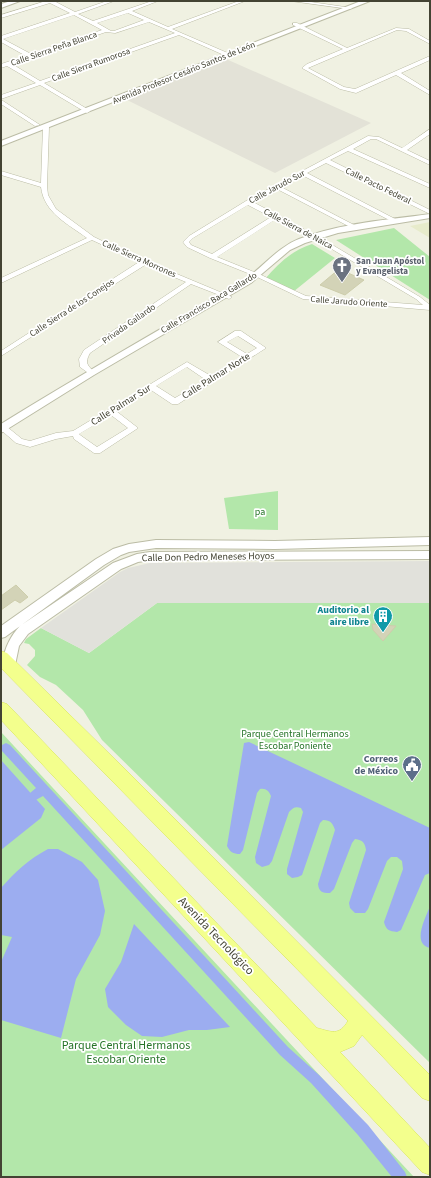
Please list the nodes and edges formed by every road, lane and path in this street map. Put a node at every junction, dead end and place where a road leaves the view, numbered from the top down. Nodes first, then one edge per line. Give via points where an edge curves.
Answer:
1 (17, 1) edge
2 (50, 1) edge
3 (112, 1) edge
4 (156, 1) edge
5 (243, 1) edge
6 (293, 1) edge
7 (355, 1) edge
8 (367, 1) edge
9 (1, 6) edge
10 (342, 6) junction
11 (350, 8) junction
12 (128, 11) junction
13 (74, 14) junction
14 (1, 17) edge
15 (149, 20) junction
16 (93, 23) junction
17 (298, 26) junction
18 (169, 28) junction
19 (106, 30) junction
20 (180, 33) junction
21 (1, 39) edge
22 (430, 43) edge
23 (346, 49) junction
24 (225, 54) junction
25 (31, 56) junction
26 (430, 58) edge
27 (8, 64) junction
28 (1, 66) edge
29 (397, 73) junction
30 (39, 84) junction
31 (430, 93) edge
32 (1, 97) edge
33 (1, 102) edge
34 (83, 109) junction
35 (37, 125) junction
36 (46, 127) junction
37 (430, 131) edge
38 (424, 136) junction
39 (1, 138) edge
40 (430, 140) edge
41 (1, 144) edge
42 (349, 149) junction
43 (403, 150) junction
44 (327, 161) junction
45 (430, 163) edge
46 (1, 173) edge
47 (302, 173) junction
48 (44, 186) junction
49 (430, 186) edge
50 (277, 187) junction
51 (248, 202) junction
52 (430, 212) edge
53 (430, 216) edge
54 (275, 217) junction
55 (397, 222) junction
56 (356, 228) junction
57 (315, 237) junction
58 (92, 238) junction
59 (186, 242) joint
60 (212, 257) junction
61 (144, 262) junction
62 (257, 275) junction
63 (191, 281) junction
64 (1, 282) edge
65 (227, 296) junction
66 (430, 308) edge
67 (1, 354) edge
68 (247, 357) junction
69 (91, 372) junction
70 (210, 379) junction
71 (151, 386) junction
72 (111, 411) junction
73 (4, 427) edge
74 (75, 433) junction
75 (430, 541) edge
76 (372, 542) junction
77 (374, 555) junction
78 (430, 555) edge
79 (1, 633) edge
80 (5, 662) edge
81 (1, 709) edge
82 (359, 1018) junction
83 (312, 1037) junction
84 (430, 1090) edge
85 (430, 1164) edge

1 - 9 street
2 - 13 street
2 - 14 street
3 - 13 street
4 - 12 street
5 - 18 street
6 - 10 street
7 - 10 street, Avenida Profesor Cesário Santos de León
8 - 11 street, Avenida Profesor Cesário Santos de León
10 - 11 street
10 - 17 street, Avenida Profesor Cesário Santos de León
11 - 17 street, Avenida Profesor Cesário Santos de León
12 - 15 street
12 - 16 street
13 - 16 street
13 - 21 street
15 - 18 street
15 - 19 street via 115,32
16 - 19 street
17 - 23 street
17 - 24 street, Avenida Profesor Cesário Santos de León
18 - 20 street
19 - 25 street, Calle Sierra Peña Blanca
20 - 24 street
20 - 30 street, Calle Sierra Rumorosa
21 - 25 street
22 - 23 street via 402,28
23 - 29 street via 305,68 342,88 356,91
24 - 34 street, Avenida Profesor Cesário Santos de León
25 - 27 street, Calle Sierra Peña Blanca
26 - 29 street
27 - 28 street, Calle Sierra Peña Blanca
27 - 30 street
29 - 31 street
30 - 32 street, Calle Sierra Rumorosa
30 - 34 street
33 - 35 street
34 - 35 street, Avenida Profesor Cesário Santos de León
34 - 36 street, Avenida Profesor Cesário Santos de León
35 - 39 street, Avenida Profesor Cesário Santos de León
36 - 41 street, Avenida Profesor Cesário Santos de León
36 - 48 street
37 - 38 street
38 - 40 street
38 - 43 street
42 - 43 street, Calle Jarudo Sur via 372,137
42 - 44 street, Calle Jarudo Sur
42 - 49 street
43 - 45 street
44 - 47 street, Calle Jarudo Sur
44 - 52 street, Calle Pacto Federal
46 - 48 street
47 - 50 street, Calle Jarudo Sur
47 - 55 street
48 - 58 street, Calle Sierra Morrones via 45,195 53,210
50 - 51 street, Calle Jarudo Sur
50 - 56 street
51 - 54 street, Calle Sierra de Naica
51 - 59 street, Calle Jarudo Sur
53 - 55 street, Calle Francisco Baca Gallardo
54 - 57 street, Calle Sierra de Naica
54 - 60 street
55 - 56 street, Calle Francisco Baca Gallardo
56 - 57 street, Calle Francisco Baca Gallardo
57 - 62 street, Calle Francisco Baca Gallardo via 286,249
57 - 66 street, Calle Sierra de Naica via 418,298
58 - 61 street, Calle Sierra Morrones
58 - 64 street
59 - 60 street, Calle Jarudo Oriente
60 - 62 street, Calle Jarudo Oriente
61 - 63 street, Calle Sierra Morrones
61 - 67 street, Calle Sierra de los Conejos
62 - 65 street, Calle Francisco Baca Gallardo
62 - 66 street, Calle Jarudo Oriente via 305,298
63 - 65 street, Calle Sierra Morrones
63 - 69 street, Privada Gallardo via 87,352 83,359 84,367
65 - 69 street, Calle Francisco Baca Gallardo
68 - 68 street, Calle Palmar Norte via 262,348 238,333 222,342
68 - 70 street, Calle Palmar Norte
69 - 73 street, Calle Francisco Baca Gallardo
70 - 71 street, Calle Palmar Sur via 187,364
70 - 71 street, Calle Palmar Norte via 175,402
71 - 72 street, Calle Palmar Sur
72 - 74 street, Calle Palmar Sur
72 - 74 street via 134,428 97,451
73 - 74 street, Calle Palmar Sur via 19,441 33,444
75 - 76 street, Calle Don Pedro Meneses Hoyos
76 - 77 street
76 - 79 street, Calle Don Pedro Meneses Hoyos via 142,544 117,552 100,562
77 - 78 street, Calle Don Pedro Meneses Hoyos
77 - 80 street, Calle Don Pedro Meneses Hoyos via 137,558 109,571 24,630 15,639
80 - 82 main road
81 - 83 main road, Avenida Tecnológico
82 - 83 main road via 349,1039 330,1042
82 - 84 main road
83 - 85 main road, Avenida Tecnológico

